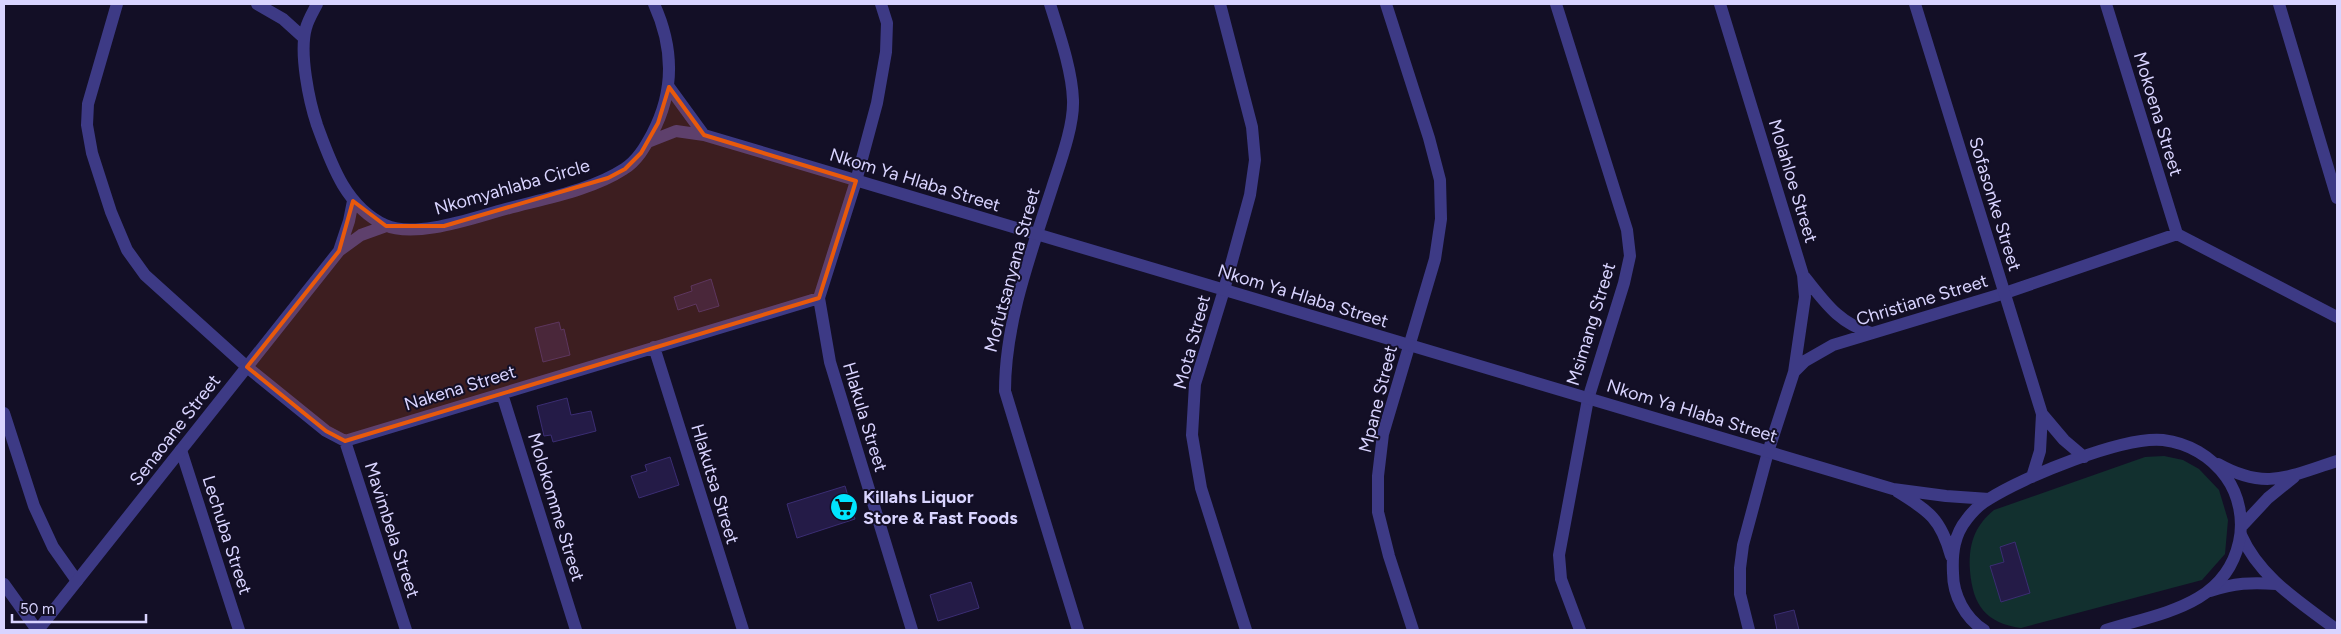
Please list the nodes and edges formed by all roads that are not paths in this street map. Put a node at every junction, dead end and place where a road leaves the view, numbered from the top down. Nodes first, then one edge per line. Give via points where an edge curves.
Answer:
1 (117, 4) edge
2 (257, 4) edge
3 (316, 4) edge
4 (654, 4) edge
5 (882, 4) edge
6 (1050, 4) edge
7 (1220, 4) edge
8 (1386, 4) edge
9 (1556, 4) edge
10 (1720, 4) edge
11 (1914, 4) edge
12 (2106, 4) edge
13 (2279, 4) edge
14 (304, 38) junction
15 (669, 87) junction
16 (704, 135) junction
17 (648, 142) junction
18 (856, 181) junction
19 (2337, 198) edge
20 (353, 201) junction
21 (386, 226) junction
22 (1037, 234) junction
23 (2177, 234) junction
24 (339, 251) junction
25 (1803, 275) junction
26 (1224, 290) junction
27 (2004, 293) junction
28 (819, 298) junction
29 (2337, 317) edge
30 (1871, 333) junction
31 (1409, 345) junction
32 (654, 348) junction
33 (247, 367) junction
34 (1794, 372) junction
35 (502, 394) junction
36 (1588, 398) junction
37 (4, 413) edge
38 (2042, 414) junction
39 (345, 441) junction
40 (182, 450) junction
41 (1768, 452) junction
42 (2084, 457) junction
43 (2208, 458) junction
44 (2337, 462) edge
45 (2298, 474) junction
46 (2032, 477) junction
47 (1893, 489) junction
48 (1989, 499) junction
49 (2241, 531) junction
50 (1952, 560) junction
51 (77, 581) junction
52 (4, 584) edge
53 (2276, 584) junction
54 (2210, 591) junction
55 (1968, 616) junction
56 (38, 630) edge
57 (239, 630) edge
58 (406, 630) edge
59 (576, 630) edge
60 (743, 630) edge
61 (912, 630) edge
62 (1078, 630) edge
63 (1246, 630) edge
64 (1413, 630) edge
65 (1580, 630) edge
66 (1749, 630) edge
67 (1973, 630) edge
68 (1984, 630) edge
69 (2106, 630) edge
70 (2337, 630) edge

1 - 33 street via 88,104 87,125 110,212 127,250 145,275
2 - 14 street via 283,19
3 - 14 street
4 - 15 street, Nkomyahlaba Circle via 666,42
5 - 18 street via 887,23 886,52 877,103
6 - 22 street, Mofutsanyana Street via 1066,59 1073,100 1066,141
7 - 26 street, Mota Street via 1252,127 1255,160 1250,195
8 - 31 street, Mpane Street via 1440,180 1441,218 1435,259
9 - 36 street, Msimang Street via 1627,230 1630,256
10 - 25 street, Molahloe Street
11 - 27 street, Sofasonke Street
12 - 23 street, Mokoena Street
13 - 19 street
14 - 20 street via 306,76 313,113 337,174
15 - 16 street
15 - 17 street, Nkomyahlaba Circle via 665,107
16 - 17 street, Nkom Ya Hlaba Street via 676,131
16 - 18 street, Nkom Ya Hlaba Street
17 - 21 street, Nkomyahlaba Circle via 625,169 573,190 444,226 412,229
18 - 22 street, Nkom Ya Hlaba Street
18 - 28 street
20 - 21 street
20 - 24 street, Senaoane Street via 350,221
21 - 24 street, Senaoane Street via 361,235
22 - 26 street, Nkom Ya Hlaba Street
22 - 62 street, Mofutsanyana Street via 1013,320 1005,363 1005,391
23 - 27 street, Christiane Street
23 - 29 street
24 - 33 street, Senaoane Street
25 - 30 street via 1838,317 1854,328
25 - 34 street, Molahloe Street via 1805,297
26 - 31 street, Nkom Ya Hlaba Street
26 - 63 street, Mota Street via 1195,384 1192,435 1201,488
27 - 30 street, Christiane Street
27 - 38 street, Sofasonke Street
28 - 32 street, Nakena Street
28 - 61 street, Hlakula Street via 830,362
30 - 34 street, Christiane Street via 1819,352
31 - 36 street, Nkom Ya Hlaba Street
31 - 64 street, Mpane Street via 1383,434 1378,512
32 - 35 street, Nakena Street
32 - 60 street, Hlakutsa Street
33 - 39 street via 326,431
33 - 40 street, Senaoane Street
34 - 41 street
35 - 39 street, Nakena Street
35 - 59 street, Molokomme Street
36 - 41 street, Nkom Ya Hlaba Street
36 - 65 street, Msimang Street via 1559,555 1561,579
37 - 51 street via 34,506 53,547
38 - 42 street, Sofasonke Street
38 - 46 street, Sofasonke Street via 2040,451
39 - 58 street, Mavimbela Street
40 - 51 street, Senaoane Street
40 - 57 street, Lechuba Street
41 - 47 street, Nkom Ya Hlaba Street
41 - 66 street via 1740,568 1740,594
42 - 43 street via 2140,440 2162,440 2178,443
42 - 46 street
43 - 45 street via 2245,477 2260,480
43 - 49 street via 2220,469 2236,496
44 - 45 street
45 - 49 street via 2268,498
46 - 48 street
47 - 48 street, Nkom Ya Hlaba Street
47 - 50 street, Nkom Ya Hlaba Street via 1926,509 1946,536
48 - 50 street via 1966,520 1958,534
49 - 53 street via 2248,552
49 - 54 street via 2231,566
50 - 55 street via 1953,583
51 - 56 street, Senaoane Street
52 - 56 street
53 - 54 street via 2250,582
53 - 70 street
54 - 69 street via 2194,602
55 - 67 street
55 - 68 street

